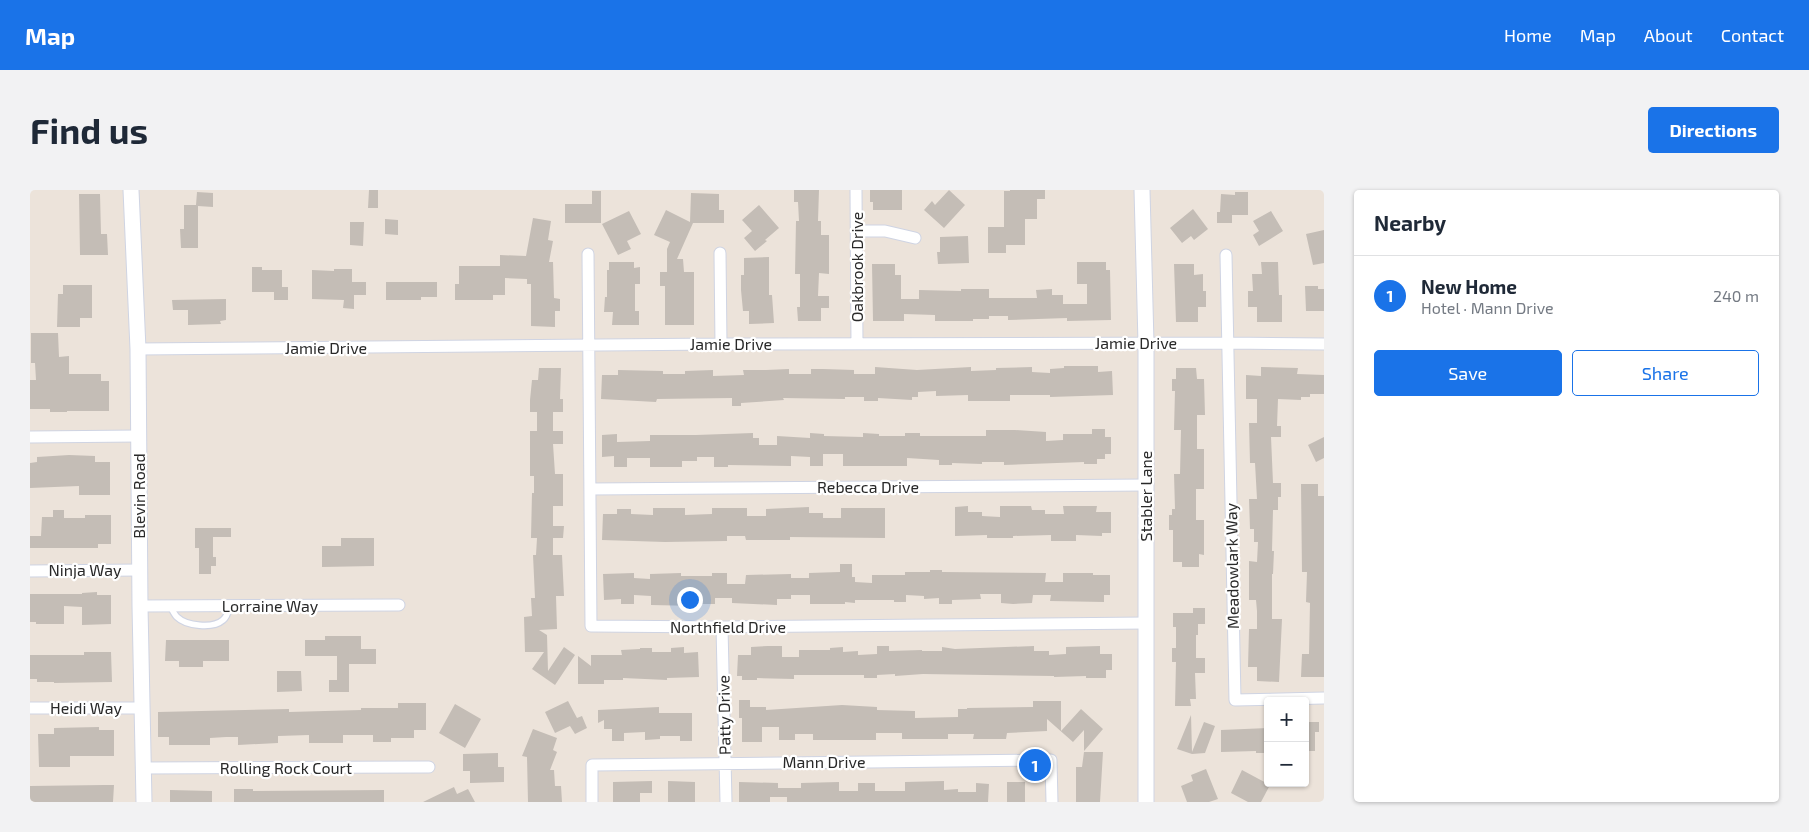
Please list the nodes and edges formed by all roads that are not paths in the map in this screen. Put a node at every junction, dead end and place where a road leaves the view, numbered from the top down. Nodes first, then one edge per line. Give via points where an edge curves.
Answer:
1 (132, 190) edge
2 (856, 190) edge
3 (1142, 190) edge
4 (857, 231) junction
5 (915, 238) dead end
6 (720, 253) dead end
7 (588, 254) dead end
8 (1226, 255) dead end
9 (1146, 343) junction
10 (1228, 343) junction
11 (721, 344) junction
12 (857, 344) junction
13 (1324, 344) edge
14 (589, 346) junction
15 (138, 349) junction
16 (139, 436) junction
17 (30, 437) edge
18 (1146, 485) junction
19 (590, 489) junction
20 (140, 570) junction
21 (30, 571) edge
22 (399, 605) dead end
23 (140, 606) junction
24 (170, 606) junction
25 (230, 606) junction
26 (1146, 623) junction
27 (722, 628) junction
28 (1324, 698) edge
29 (30, 708) edge
30 (142, 708) junction
31 (725, 762) junction
32 (429, 767) dead end
33 (143, 768) junction
34 (144, 802) edge
35 (592, 802) edge
36 (726, 802) edge
37 (1052, 802) edge
38 (1146, 802) edge

1 - 15 street, Blevin Road
2 - 4 street, Oakbrook Drive
3 - 9 street, Stabler Lane
4 - 5 street via 885,231
4 - 12 street, Oakbrook Drive
6 - 11 street
7 - 14 street, Northfield Drive
8 - 10 street
9 - 10 street, Jamie Drive
9 - 12 street, Jamie Drive
9 - 18 street, Stabler Lane
10 - 13 street, Jamie Drive
10 - 28 street, Meadowlark Way via 1235,700
11 - 12 street, Jamie Drive
11 - 14 street, Jamie Drive
14 - 15 street, Jamie Drive
14 - 19 street, Northfield Drive
15 - 16 street, Blevin Road
16 - 17 street
16 - 20 street, Blevin Road
18 - 19 street, Rebecca Drive
18 - 26 street, Stabler Lane
19 - 27 street, Northfield Drive via 591,626
20 - 21 street, Ninja Way
20 - 23 street, Blevin Road
22 - 25 street, Lorraine Way
23 - 24 street, Lorraine Way
23 - 30 street, Blevin Road
24 - 25 street, Lorraine Way
24 - 25 lane via 177,617 190,623 210,625 222,622
26 - 27 street, Northfield Drive
26 - 38 street, Stabler Lane
27 - 31 street, Patty Drive
29 - 30 street, Heidi Way
30 - 33 street, Blevin Road
31 - 35 street, Mann Drive via 592,764
31 - 36 street, Patty Drive
31 - 37 street, Mann Drive via 1051,760
32 - 33 street, Rolling Rock Court
33 - 34 street, Blevin Road

